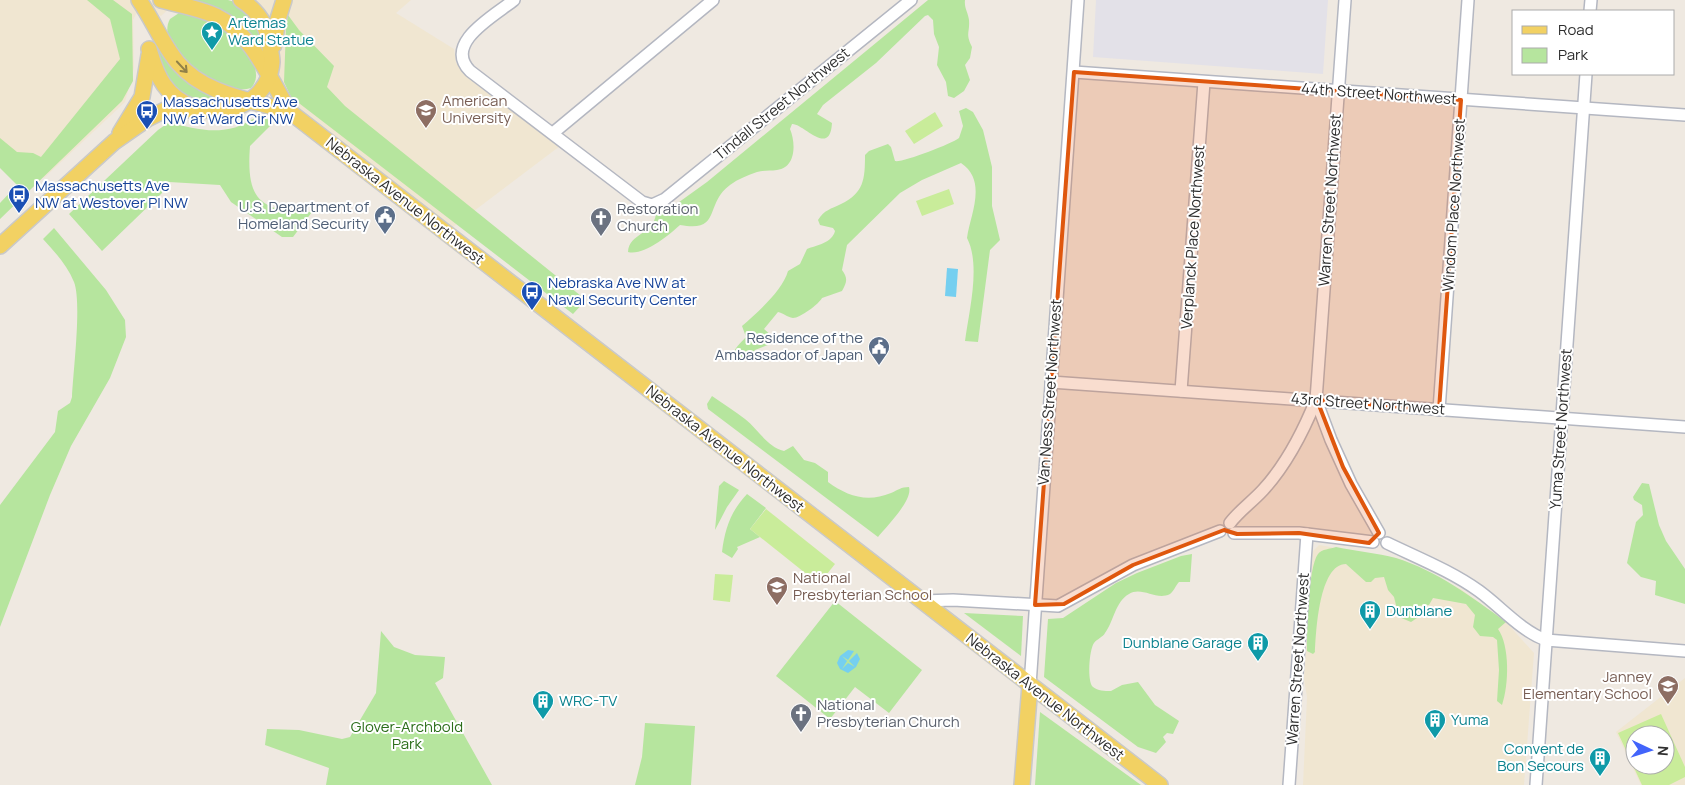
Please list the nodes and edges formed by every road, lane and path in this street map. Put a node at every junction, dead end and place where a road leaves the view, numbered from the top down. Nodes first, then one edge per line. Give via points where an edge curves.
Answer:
1 (140, 0) edge
2 (241, 0) edge
3 (284, 0) edge
4 (514, 0) edge
5 (713, 0) edge
6 (911, 0) edge
7 (1078, 0) edge
8 (1345, 0) edge
9 (1468, 0) edge
10 (170, 1) edge
11 (156, 26) junction
12 (150, 50) junction
13 (272, 62) junction
14 (1074, 72) junction
15 (1586, 75) edge
16 (268, 76) junction
17 (1204, 82) junction
18 (1338, 91) junction
19 (249, 99) junction
20 (1461, 100) junction
21 (1584, 108) junction
22 (201, 111) junction
23 (290, 112) junction
24 (1685, 115) edge
25 (553, 134) junction
26 (114, 142) junction
27 (1, 243) edge
28 (1051, 382) junction
29 (1181, 391) junction
30 (1316, 400) junction
31 (1439, 410) junction
32 (1562, 419) junction
33 (1685, 427) edge
34 (1232, 528) junction
35 (1307, 534) junction
36 (1376, 537) junction
37 (922, 601) junction
38 (1035, 605) junction
39 (1546, 640) junction
40 (1685, 651) edge
41 (1030, 685) junction
42 (1022, 785) edge
43 (1160, 785) edge
44 (1289, 785) edge
45 (1536, 785) edge

1 - 11 main road
2 - 13 main road via 262,20 268,34
3 - 13 main road via 277,23
4 - 25 street via 464,43 461,54 468,68
5 - 25 street
6 - 25 street, Tindall Street Northwest via 659,204 642,202
7 - 14 street, Van Ness Street Northwest
8 - 18 street, Warren Street Northwest
9 - 20 street, Windom Place Northwest
10 - 11 main road
10 - 16 main road, Nebraska Avenue Northwest via 230,24 250,44
11 - 12 main road
11 -> 19 main road, Nebraska Avenue Northwest via 174,58 195,79 218,91
12 - 22 main road via 167,90 180,101
12 - 26 main road via 142,97
13 - 16 main road
14 - 17 street, 44th Street Northwest
14 - 28 street, Van Ness Street Northwest
15 - 21 street, Yuma Street Northwest
16 - 19 main road via 260,91
16 - 23 main road, Nebraska Avenue Northwest
17 - 18 street, 44th Street Northwest
17 - 29 street, Verplanck Place Northwest
18 - 20 street, 44th Street Northwest
18 - 30 street, Warren Street Northwest
19 - 22 main road via 228,110
19 - 23 main road, Nebraska Avenue Northwest
20 - 21 street, 44th Street Northwest
20 - 31 street, Windom Place Northwest
21 - 24 street, 44th Street Northwest
21 - 32 street, Yuma Street Northwest
22 - 26 main road via 164,110
23 - 37 main road, Nebraska Avenue Northwest
26 - 27 main road
28 - 29 street, 43rd Street Northwest
28 - 38 street, Van Ness Street Northwest
29 - 30 street, 43rd Street Northwest
30 - 31 street, 43rd Street Northwest
30 - 34 street, Warren Street Northwest via 1278,472
30 - 36 street, Warren Street Northwest
31 - 32 street, 43rd Street Northwest
32 - 33 street, 43rd Street Northwest
32 - 39 street, Yuma Street Northwest
34 - 35 street
34 - 38 street, Warren Street Northwest via 1223,524 1220,531 1133,565 1064,604
35 - 36 street
35 - 44 street, Warren Street Northwest
36 - 39 street, Warren Street Northwest via 1386,536 1387,543 1470,585 1532,633
37 - 38 street, Warren Street Northwest
37 - 41 main road, Nebraska Avenue Northwest
38 - 41 street, Van Ness Street Northwest
39 - 40 street
39 - 45 street, Yuma Street Northwest
41 - 42 main road, Van Ness Street Northwest
41 - 43 main road, Nebraska Avenue Northwest

